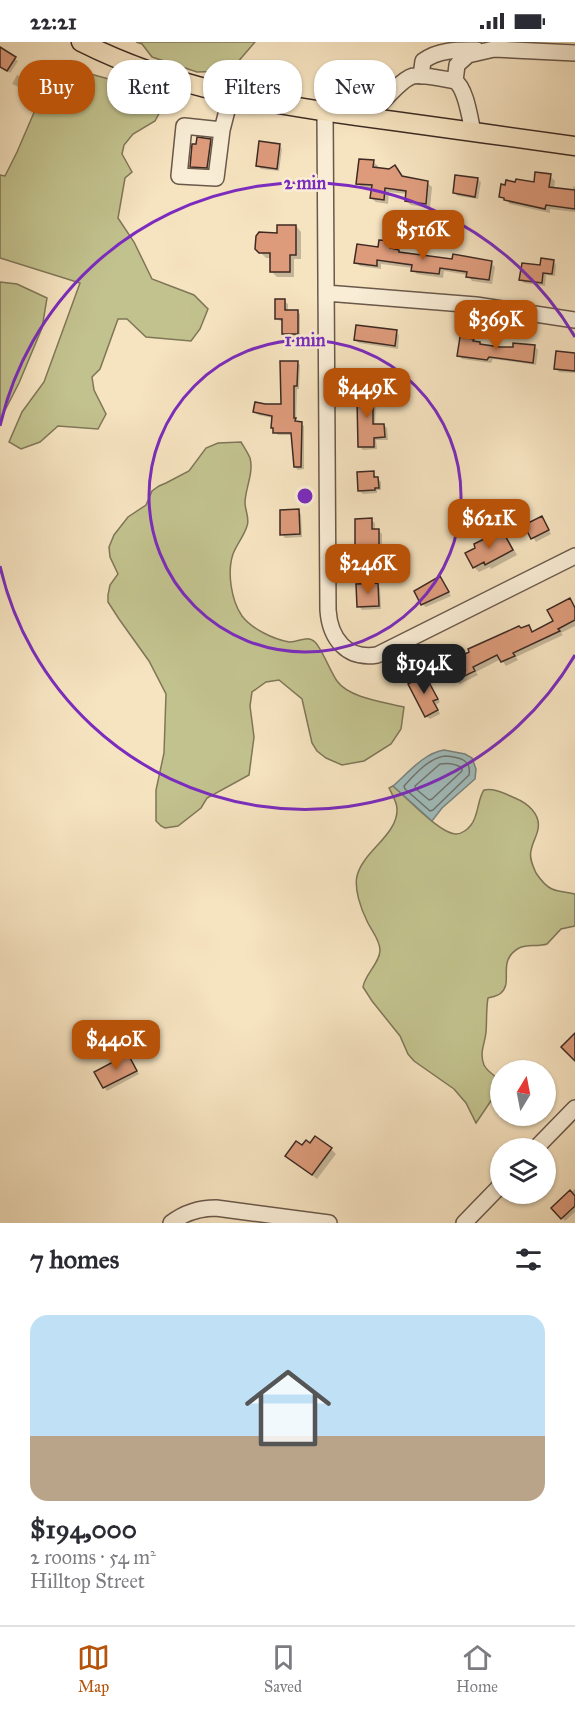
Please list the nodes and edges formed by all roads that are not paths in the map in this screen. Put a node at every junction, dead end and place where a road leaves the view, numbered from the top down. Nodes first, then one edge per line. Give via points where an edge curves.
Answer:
1 (81, 42) edge
2 (494, 49) junction
3 (575, 52) edge
4 (421, 76) junction
5 (455, 81) junction
6 (203, 87) edge
7 (226, 114) edge
8 (325, 114) edge
9 (339, 114) edge
10 (368, 118) junction
11 (222, 130) dead end
12 (473, 132) junction
13 (575, 146) edge
14 (326, 293) junction
15 (575, 320) edge
16 (575, 556) edge
17 (575, 1108) edge
18 (546, 1138) edge
19 (490, 1196) edge
20 (171, 1223) edge
21 (329, 1223) edge
22 (464, 1223) edge

1 - 6 main road via 158,74
2 - 3 street
2 - 4 street via 437,53 423,60
2 - 5 street via 468,55 457,65
4 - 5 street
4 - 10 street via 404,80
5 - 12 street via 463,92
7 - 11 street
8 - 14 street
9 - 10 main road
10 - 12 main road
12 - 13 main road
14 - 15 street via 476,305
14 - 16 street via 328,610 340,643 367,657 388,651
17 - 18 street
19 - 22 street
20 - 21 street via 209,1208

